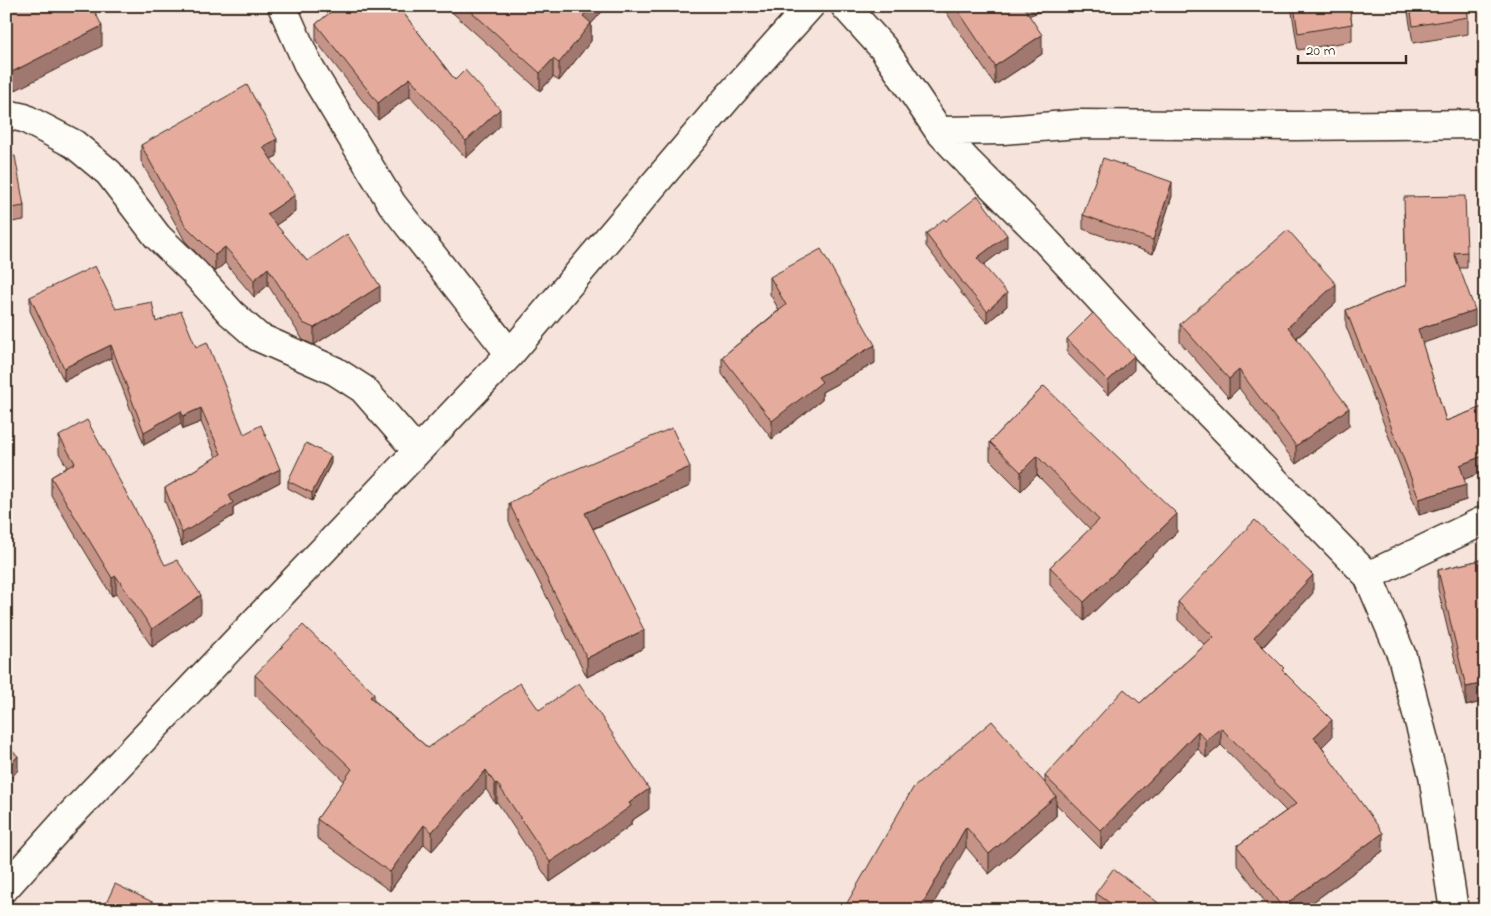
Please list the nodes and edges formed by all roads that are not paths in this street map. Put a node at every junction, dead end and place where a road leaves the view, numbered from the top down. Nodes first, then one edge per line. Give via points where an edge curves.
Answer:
1 (282, 6) edge
2 (810, 6) edge
3 (845, 6) edge
4 (6, 114) edge
5 (1485, 124) edge
6 (939, 131) junction
7 (510, 354) junction
8 (417, 451) junction
9 (1485, 520) edge
10 (1368, 576) junction
11 (6, 887) edge
12 (1454, 910) edge

1 - 7 street via 309,67 392,204
2 - 7 street via 729,96
3 - 6 street via 883,48
4 - 8 street via 24,118 74,144 109,173 157,236 231,313 258,337 335,371 363,389
5 - 6 street via 1078,124
6 - 10 street
7 - 8 street
8 - 11 street
9 - 10 street
10 - 12 street via 1402,656 1433,775

